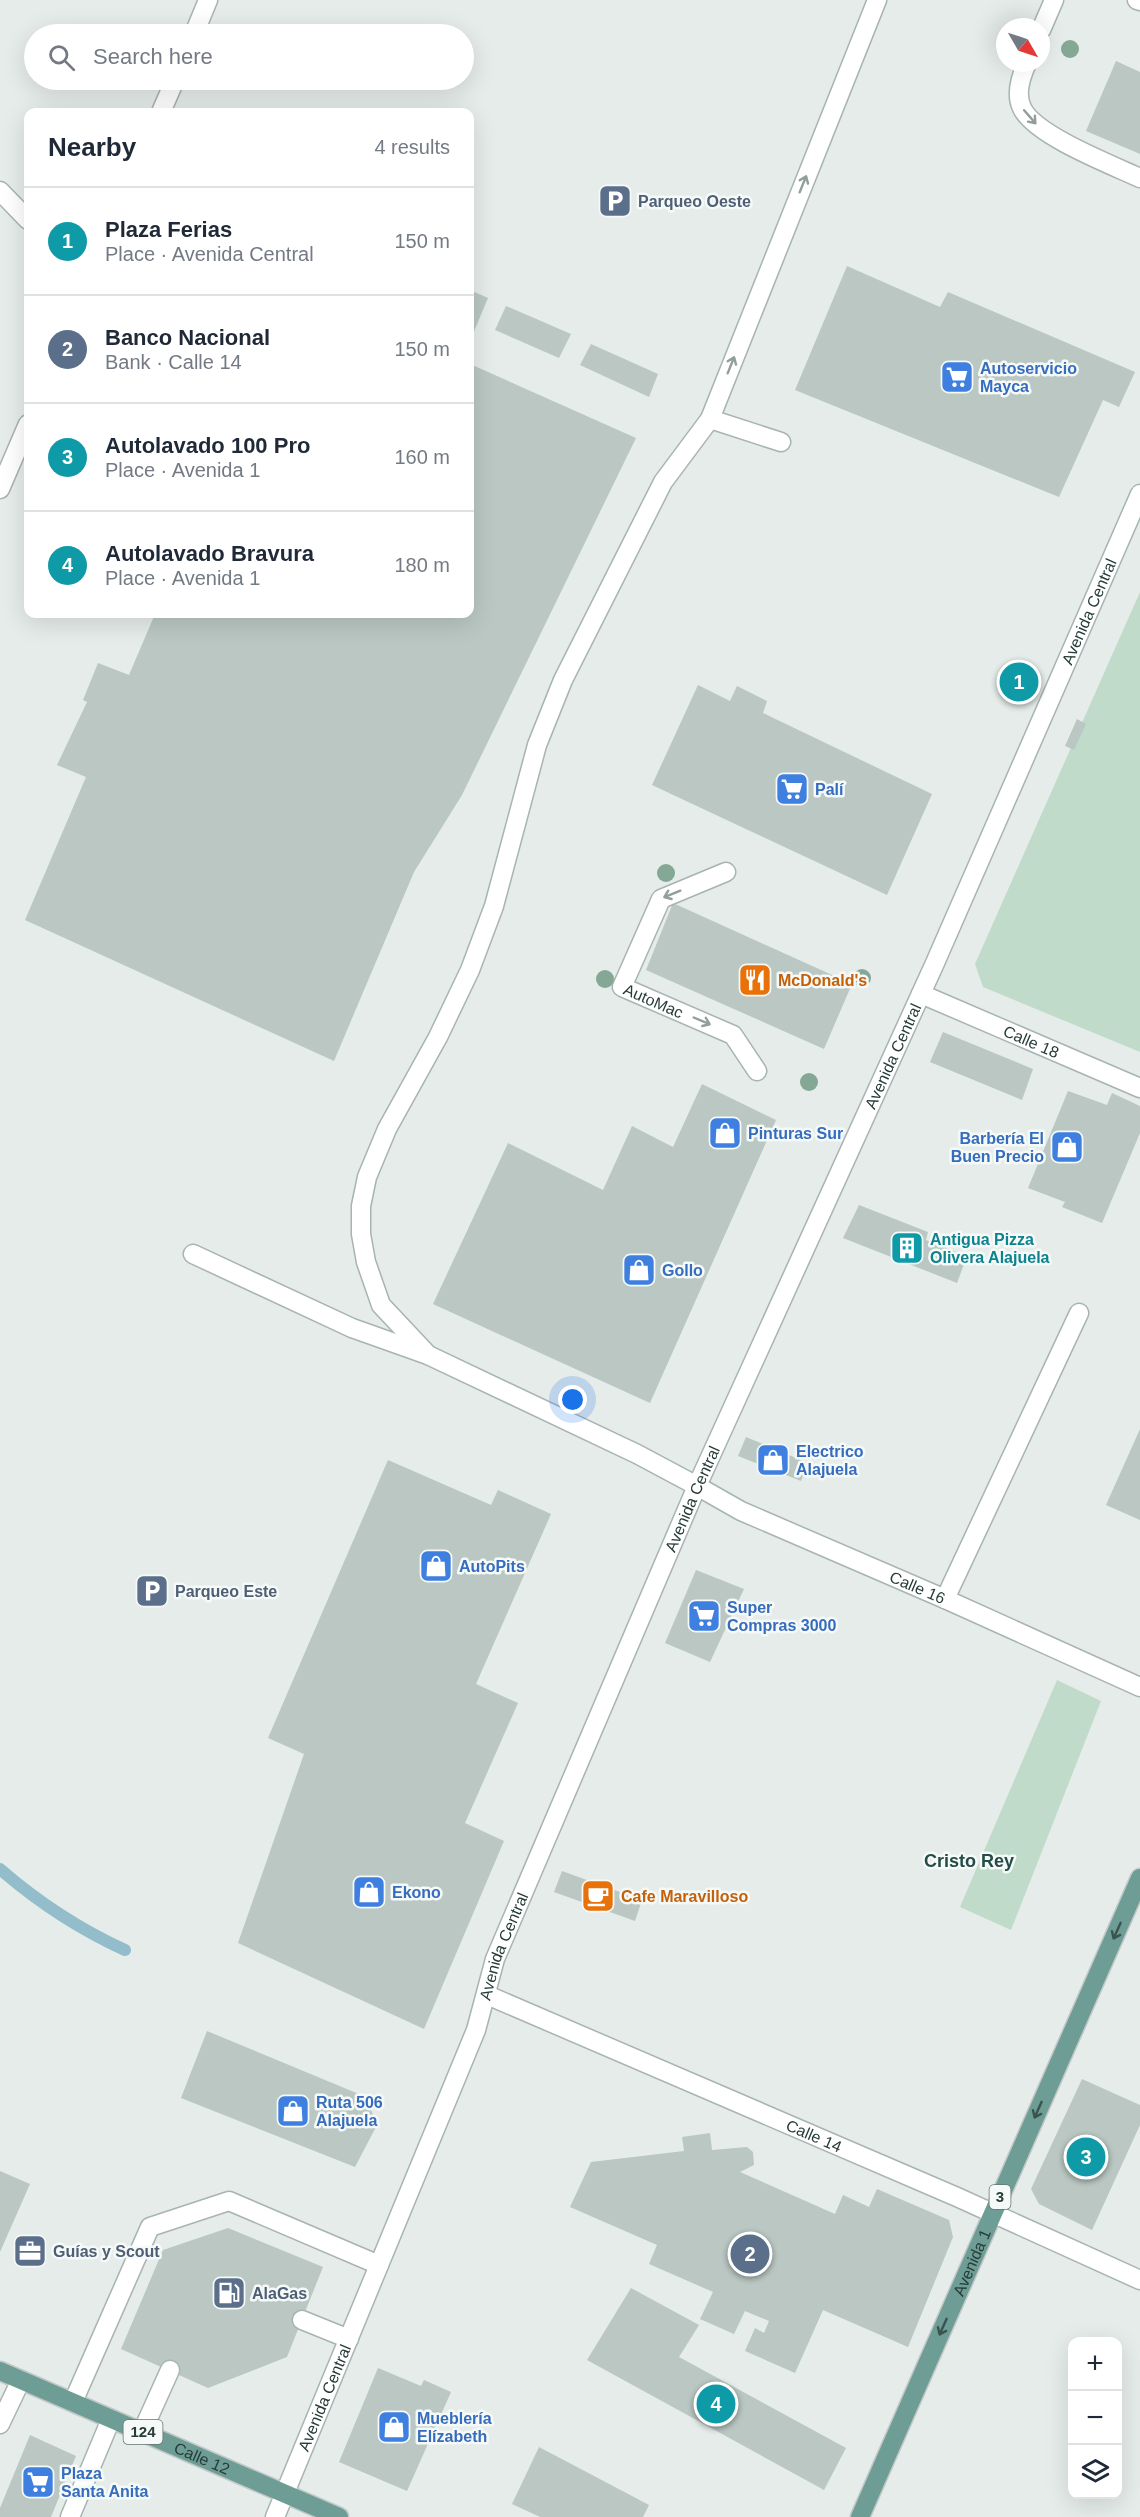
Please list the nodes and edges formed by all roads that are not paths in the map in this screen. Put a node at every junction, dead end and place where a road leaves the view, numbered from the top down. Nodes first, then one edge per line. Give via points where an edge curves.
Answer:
1 (208, 0) edge
2 (877, 0) edge
3 (1054, 0) edge
4 (1046, 18) edge
5 (198, 24) edge
6 (1024, 72) edge
7 (171, 90) edge
8 (163, 108) edge
9 (1140, 178) edge
10 (0, 191) edge
11 (24, 216) edge
12 (710, 419) junction
13 (24, 433) edge
14 (781, 442) dead end
15 (0, 489) edge
16 (1140, 494) edge
17 (726, 872) dead end
18 (921, 994) junction
19 (757, 1071) dead end
20 (1140, 1088) edge
21 (193, 1254) dead end
22 (1079, 1313) dead end
23 (428, 1355) junction
24 (697, 1486) junction
25 (945, 1599) junction
26 (1140, 1687) edge
27 (1140, 1878) edge
28 (487, 1995) junction
29 (993, 2213) junction
30 (379, 2265) junction
31 (1140, 2280) edge
32 (302, 2320) dead end
33 (349, 2339) junction
34 (170, 2370) dead end
35 (0, 2371) edge
36 (21, 2380) junction
37 (73, 2402) junction
38 (111, 2419) junction
39 (0, 2424) edge
40 (142, 2432) junction
41 (285, 2494) junction
42 (70, 2517) edge
43 (275, 2517) edge
44 (339, 2517) edge
45 (860, 2517) edge

1 - 5 street
12 -> 2 street
3 - 4 street
6 -> 9 street via 1019,93 1029,117 1055,137
7 - 8 street
10 - 11 street
12 - 14 street
12 - 23 street via 663,482 563,680 537,745 494,906 470,970 387,1129 367,1177 361,1206 366,1262 381,1305
13 - 15 street
16 - 18 street, Avenida Central
17 -> 19 street, AutoMac via 661,899 622,987 734,1035
18 - 20 street, Calle 18
18 - 24 street, Avenida Central
21 - 23 street, Calle 16 via 352,1328
22 - 25 street
23 - 24 street, Calle 16
24 - 25 street, Calle 16 via 741,1511
24 - 28 street, Avenida Central via 495,1959
25 - 26 street, Calle 16
27 -> 29 main road, Avenida 1 / 3
28 - 29 street, Calle 14
28 - 30 street, Avenida Central via 476,2031
29 - 31 street, Calle 14
29 -> 45 main road, Avenida 1 / 3
30 - 33 street, Avenida Central
30 - 37 street via 229,2201 150,2227
32 - 33 street
33 - 41 street, Avenida Central
34 - 40 street
35 - 36 main road, Calle 12 / 124
36 - 37 main road, Calle 12 / 124
36 - 39 street
37 - 38 main road, Calle 12 / 124
38 - 40 main road, Calle 12 / 124
38 - 42 street
40 - 41 main road, Calle 12 / 124
41 - 43 street, Avenida Central
41 - 44 main road, Calle 12 / 124

